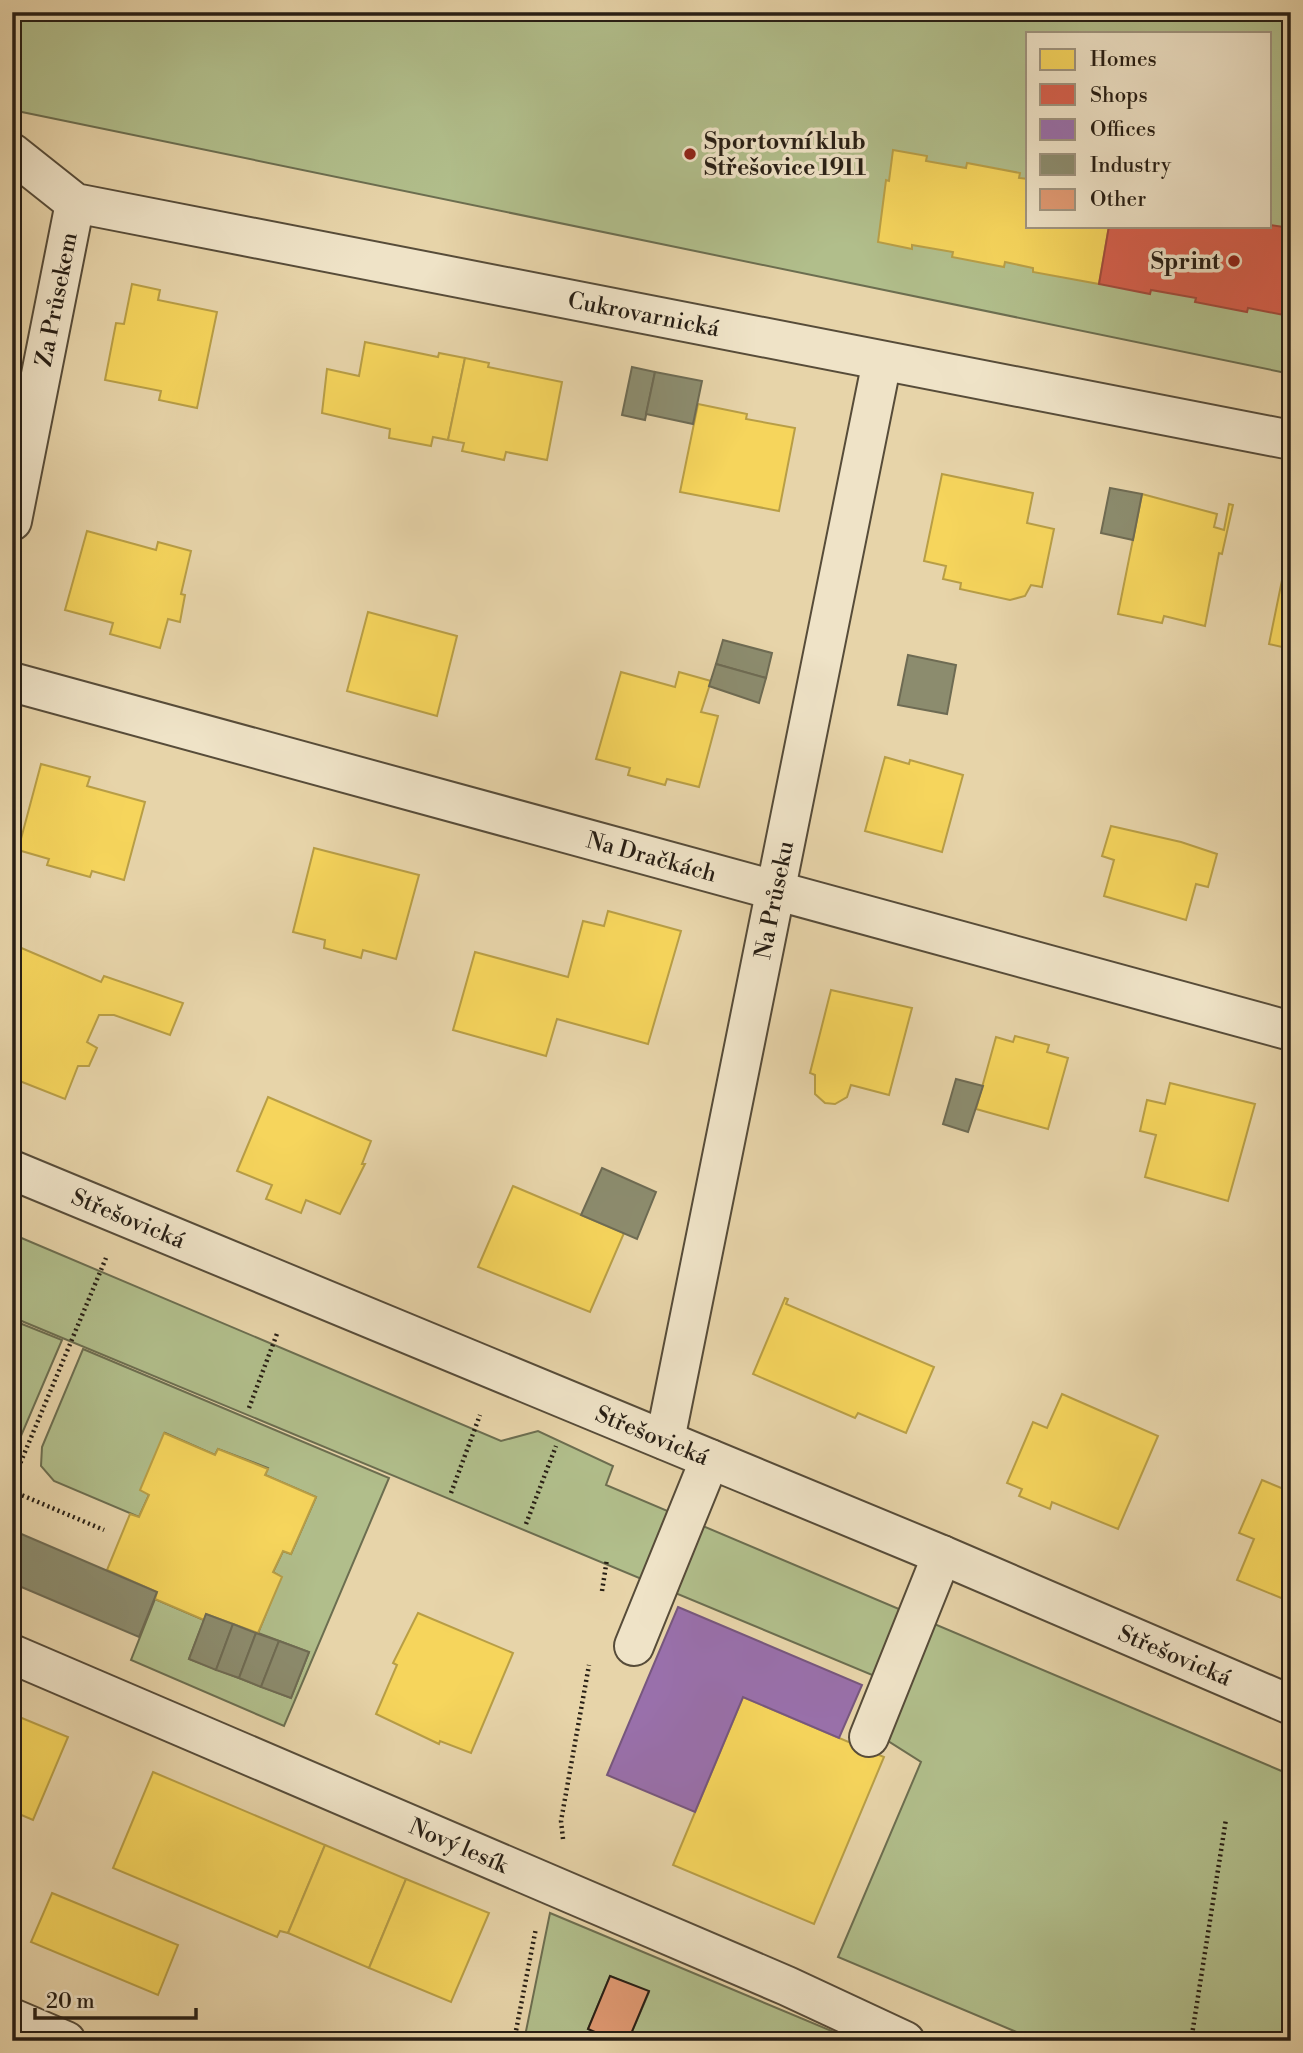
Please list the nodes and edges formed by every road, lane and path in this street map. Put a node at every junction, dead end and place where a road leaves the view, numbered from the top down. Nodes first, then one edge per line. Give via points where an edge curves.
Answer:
1 (12, 153) edge
2 (75, 203) junction
3 (882, 361) junction
4 (1291, 440) edge
5 (12, 521) edge
6 (12, 682) edge
7 (776, 890) junction
8 (1291, 1031) edge
9 (12, 1170) edge
10 (123, 1216) junction
11 (295, 1286) junction
12 (497, 1370) junction
13 (249, 1408) dead end
14 (560, 1435) dead end
15 (665, 1440) junction
16 (710, 1459) junction
17 (12, 1483) edge
18 (12, 1492) edge
19 (451, 1493) dead end
20 (526, 1524) dead end
21 (104, 1530) dead end
22 (942, 1555) junction
23 (607, 1559) dead end
24 (600, 1600) dead end
25 (634, 1646) dead end
26 (12, 1654) edge
27 (590, 1655) dead end
28 (1291, 1705) edge
29 (869, 1737) dead end
30 (1226, 1819) dead end
31 (563, 1843) dead end
32 (537, 1921) dead end
33 (12, 2018) edge
34 (66, 2041) edge
35 (514, 2041) edge
36 (905, 2041) edge
37 (1191, 2041) edge

1 - 2 street, Cukrovarnická
2 - 3 street, Cukrovarnická
2 - 5 street, Za Průsekem
3 - 4 street, Cukrovarnická
3 - 7 street, Na Průseku
6 - 7 street, Na Dračkách
7 - 8 street, Na Dračkách
7 - 15 street, Na Průseku
9 - 10 street, Střešovická
10 - 11 street, Střešovická
10 - 17 path
11 - 12 street, Střešovická
11 - 13 path
12 - 15 street, Střešovická
12 - 19 path
14 - 20 path
15 - 16 street, Střešovická
16 - 22 street, Střešovická
16 - 25 street
18 - 21 path
22 - 28 street, Střešovická
22 - 29 street
23 - 24 path
26 - 36 street, Nový lesík via 787,1986
27 - 31 path via 561,1821
30 - 37 path
32 - 35 path
33 - 34 street

